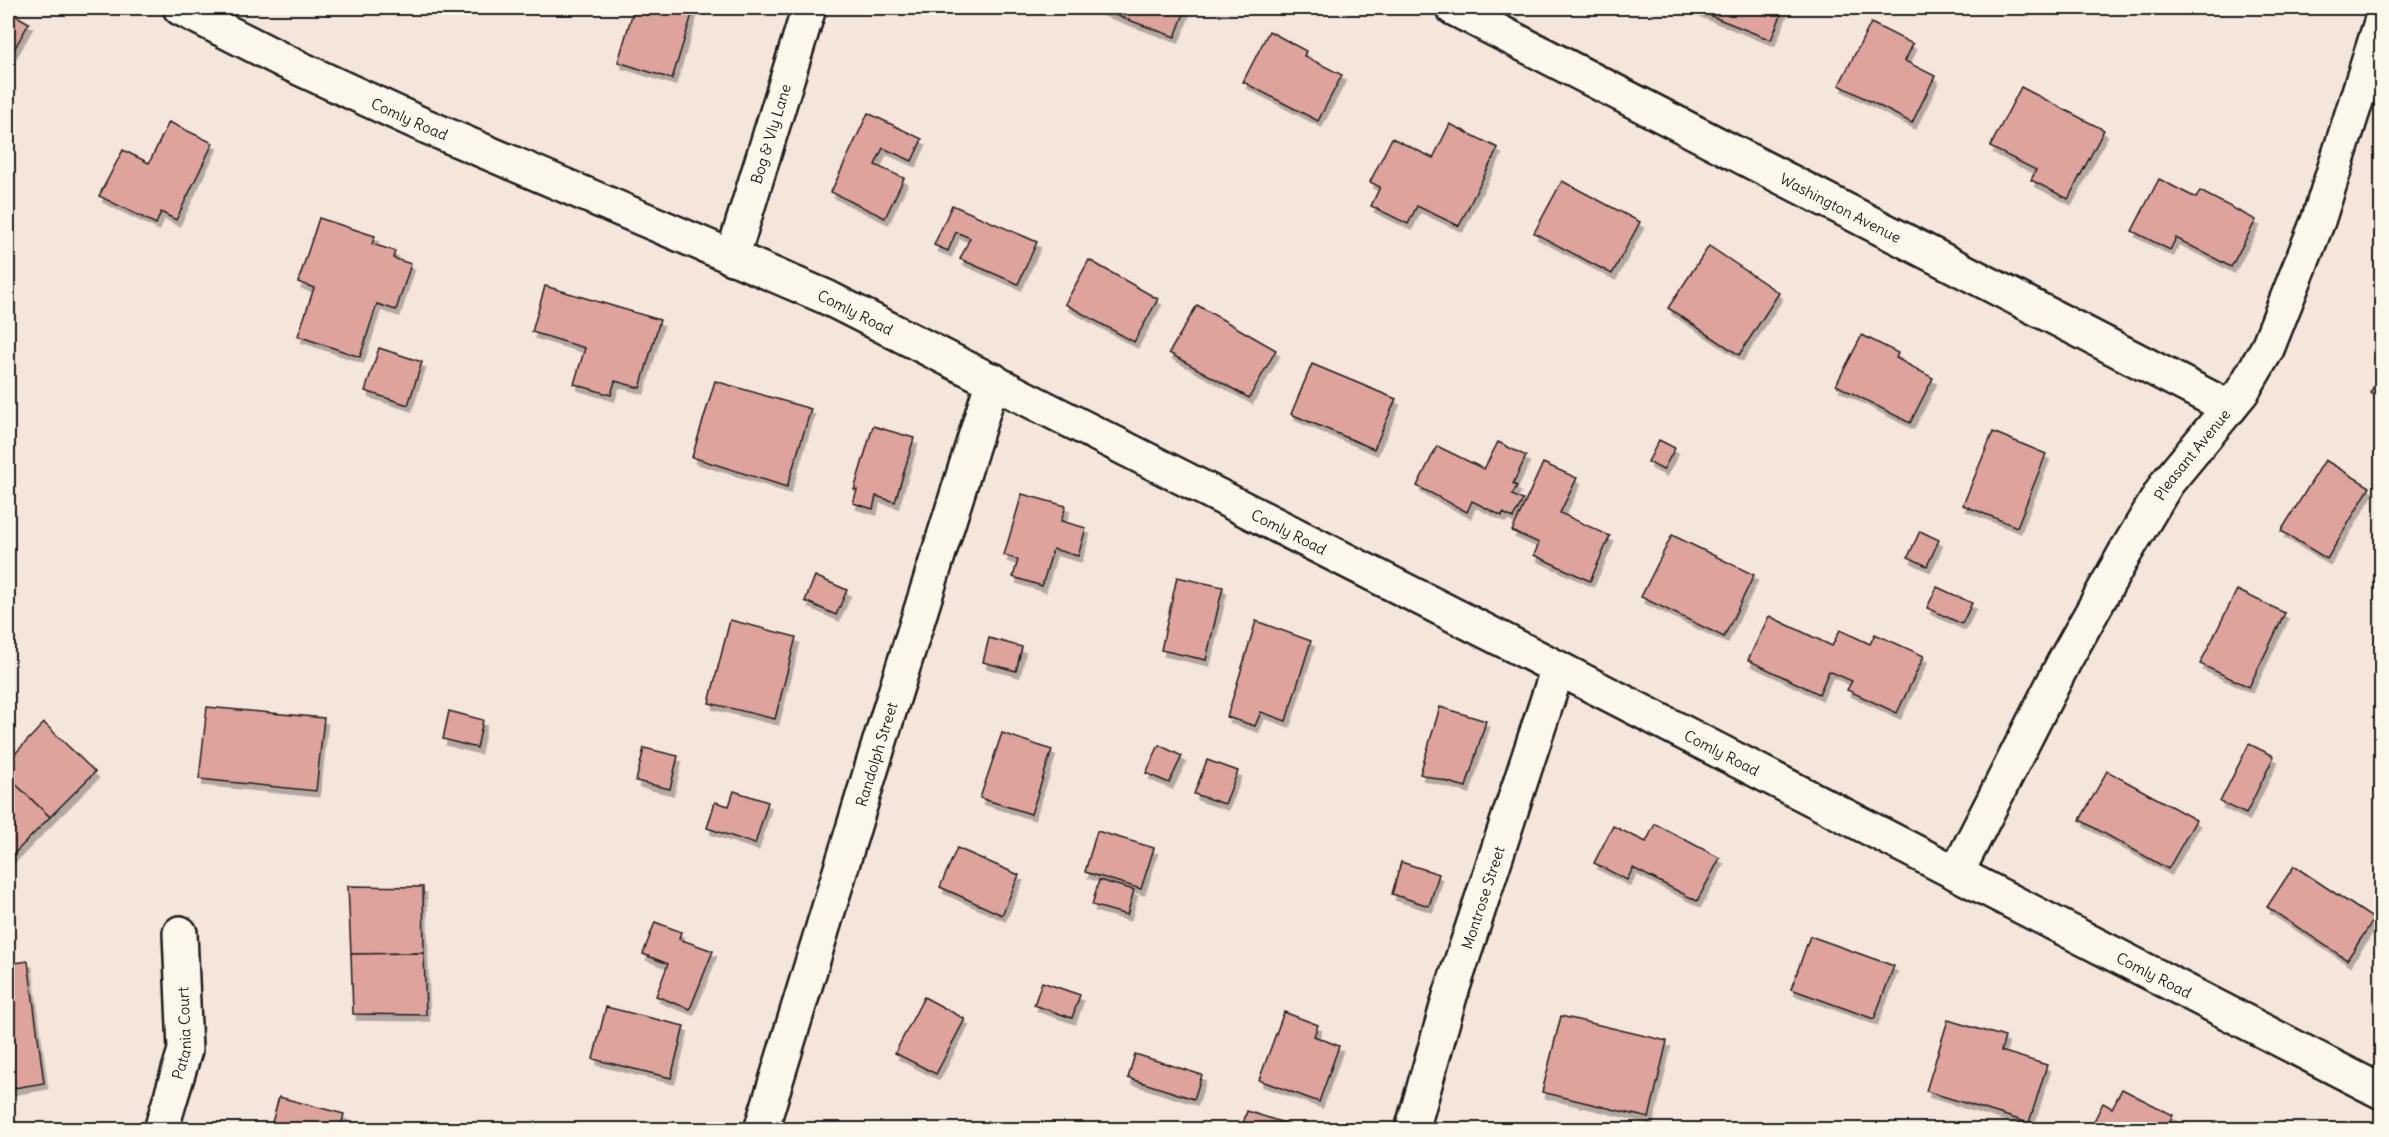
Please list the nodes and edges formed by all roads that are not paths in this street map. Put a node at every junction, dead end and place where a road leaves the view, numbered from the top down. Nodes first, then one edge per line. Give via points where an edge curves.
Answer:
1 (180, 8) edge
2 (809, 8) edge
3 (1454, 8) edge
4 (2382, 19) edge
5 (732, 258) junction
6 (993, 381) junction
7 (2230, 408) junction
8 (1557, 668) junction
9 (1957, 872) junction
10 (180, 933) dead end
11 (2382, 1092) edge
12 (161, 1130) edge
13 (761, 1130) edge
14 (1412, 1130) edge

1 - 5 street, Comly Road via 423,125
2 - 5 street, Bog & Vly Lane
3 - 7 street, Washington Avenue
4 - 7 street, Pleasant Avenue via 2318,221 2266,349
5 - 6 street, Comly Road via 826,297
6 - 8 street, Comly Road
6 - 13 street, Randolph Street
7 - 9 street, Pleasant Avenue via 2167,483 2124,553
8 - 9 street, Comly Road
8 - 14 street, Montrose Street via 1450,996
9 - 11 street, Comly Road
10 - 12 street, Patania Court via 185,1050

